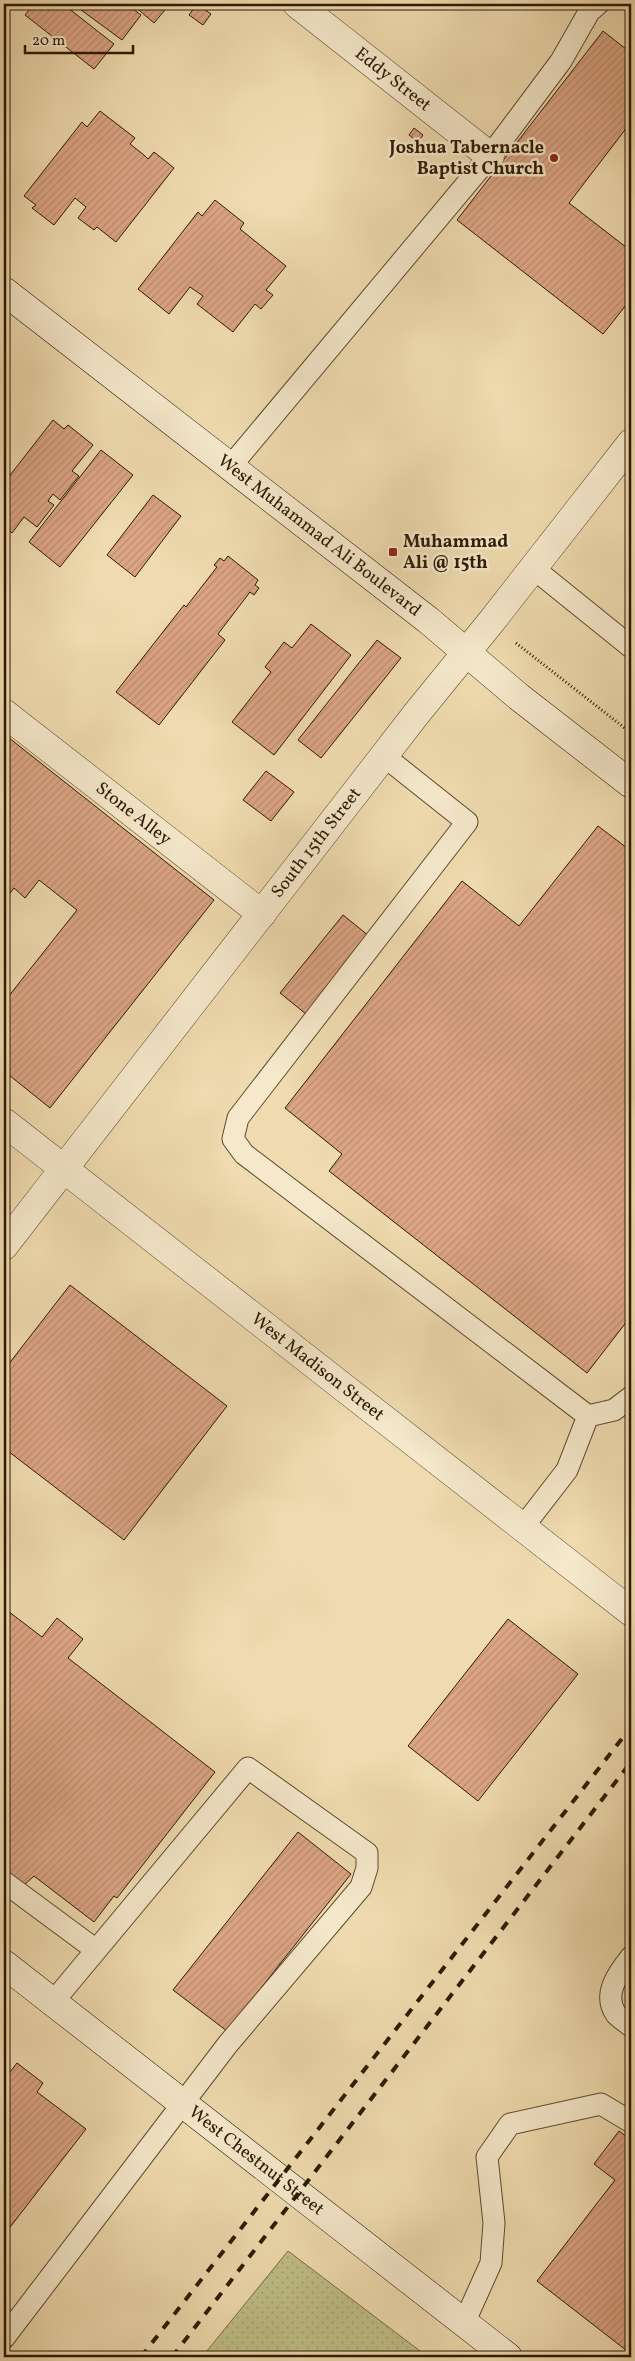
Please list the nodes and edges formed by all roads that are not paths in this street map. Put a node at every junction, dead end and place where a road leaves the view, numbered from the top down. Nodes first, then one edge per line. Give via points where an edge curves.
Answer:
1 (296, 4) edge
2 (598, 4) edge
3 (490, 156) junction
4 (4, 291) edge
5 (631, 443) edge
6 (230, 467) junction
7 (533, 568) junction
8 (631, 647) edge
9 (466, 652) junction
10 (4, 713) edge
11 (384, 756) junction
12 (631, 784) edge
13 (262, 914) junction
14 (4, 1122) edge
15 (63, 1168) junction
16 (4, 1246) edge
17 (631, 1397) edge
18 (588, 1416) junction
19 (523, 1527) junction
20 (631, 1612) edge
21 (4, 1882) edge
22 (96, 1950) junction
23 (631, 1957) edge
24 (4, 1964) edge
25 (53, 2002) junction
26 (631, 2026) edge
27 (181, 2102) junction
28 (631, 2122) edge
29 (464, 2323) junction
30 (4, 2338) edge
31 (508, 2357) edge

1 - 3 street, Eddy Street
2 - 3 lane via 561,61
3 - 6 lane
4 - 6 street, West Muhammad Ali Boulevard
5 - 7 street, South 15th Street
6 - 9 street, West Muhammad Ali Boulevard
7 - 8 lane
7 - 9 street, South 15th Street
9 - 11 street, South 15th Street
9 - 12 street, West Muhammad Ali Boulevard
10 - 13 street, Stone Alley
11 - 13 street, South 15th Street
11 - 18 lane via 467,822 238,1118 233,1139 244,1154
13 - 15 street, South 15th Street
14 - 15 street, West Madison Street
15 - 16 street, South 15th Street
15 - 19 street, West Madison Street
17 - 18 lane via 614,1410
18 - 19 lane via 567,1470
19 - 20 street, West Madison Street
21 - 22 lane
22 - 25 lane
22 - 27 lane via 248,1768 367,1853 367,1868 361,1887
23 - 26 lane via 618,1973 611,1992 616,2013
24 - 25 street, West Chestnut Street
25 - 27 street, West Chestnut Street
27 - 29 street, West Chestnut Street
27 - 30 lane
28 - 29 lane via 601,2104 510,2124 486,2157 494,2223 491,2263
29 - 31 street, West Chestnut Street

